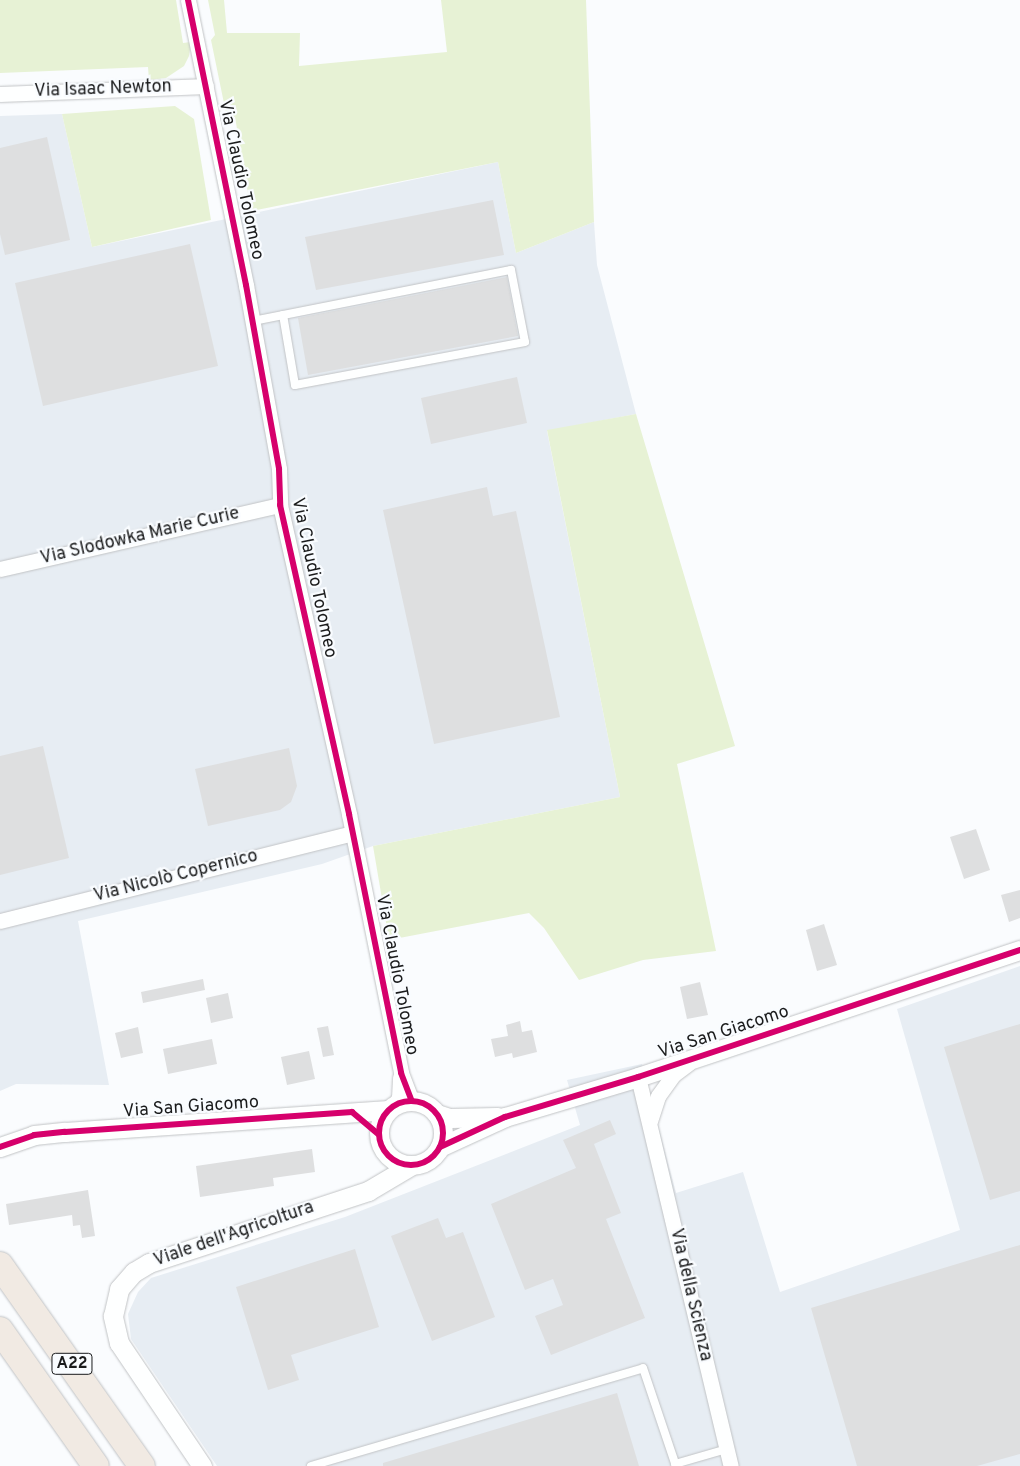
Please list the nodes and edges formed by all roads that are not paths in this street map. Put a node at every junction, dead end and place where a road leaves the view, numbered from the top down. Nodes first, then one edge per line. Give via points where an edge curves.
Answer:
1 (188, 0) edge
2 (206, 86) junction
3 (0, 94) edge
4 (283, 316) junction
5 (253, 321) junction
6 (280, 505) junction
7 (0, 569) edge
8 (352, 833) junction
9 (0, 921) edge
10 (1020, 950) edge
11 (694, 1059) junction
12 (401, 1073) junction
13 (638, 1077) junction
14 (412, 1100) junction
15 (390, 1108) junction
16 (352, 1112) junction
17 (437, 1114) junction
18 (505, 1117) junction
19 (650, 1125) junction
20 (380, 1141) junction
21 (0, 1147) edge
22 (440, 1147) junction
23 (412, 1165) junction
24 (351, 1196) junction
25 (0, 1264) edge
26 (0, 1330) edge
27 (726, 1448) junction
28 (675, 1465) edge
29 (96, 1466) edge
30 (142, 1466) edge
31 (202, 1466) edge
32 (311, 1466) edge
33 (731, 1466) edge

1 - 2 street, Via Claudio Tolomeo
2 - 3 street, Via Isaac Newton
2 - 5 street, Via Claudio Tolomeo
4 - 4 lane via 511,270 525,342 295,385
4 - 5 lane
5 - 6 street, Via Claudio Tolomeo via 279,469
6 - 7 street, Via Slodowka Marie Curie
6 - 8 street, Via Claudio Tolomeo
8 - 9 street, Via Nicolò Copernico
8 - 12 street, Via Claudio Tolomeo
10 - 11 street, Via San Giacomo
11 - 13 street, Via San Giacomo
11 - 19 street, Via della Scienza via 673,1076 658,1096
12 - 14 street, Via Claudio Tolomeo
12 - 15 street, Via Claudio Tolomeo via 399,1098
13 - 18 street, Via San Giacomo
13 - 19 street, Via della Scienza
14 - 15 street
14 - 17 street via 426,1104
15 - 16 street, Via San Giacomo
15 - 20 street
16 - 20 street
16 - 21 street, Via San Giacomo via 34,1135
17 - 18 street, Via San Giacomo via 449,1118
17 - 22 street via 443,1130
18 - 22 street, Via San Giacomo
19 - 27 street, Via della Scienza
20 - 23 street via 395,1161
20 - 24 street, Viale dell'Agricoltura via 380,1168
22 - 23 street via 431,1158
23 - 24 street, Viale dell'Agricoltura via 368,1191
24 - 31 street, Viale dell'Agricoltura via 174,1252 134,1272 119,1289 113,1316 119,1343
25 - 30 highway, A22
26 - 29 highway, A22
27 - 28 lane
27 - 33 street, Via della Scienza
28 - 32 lane via 643,1368

